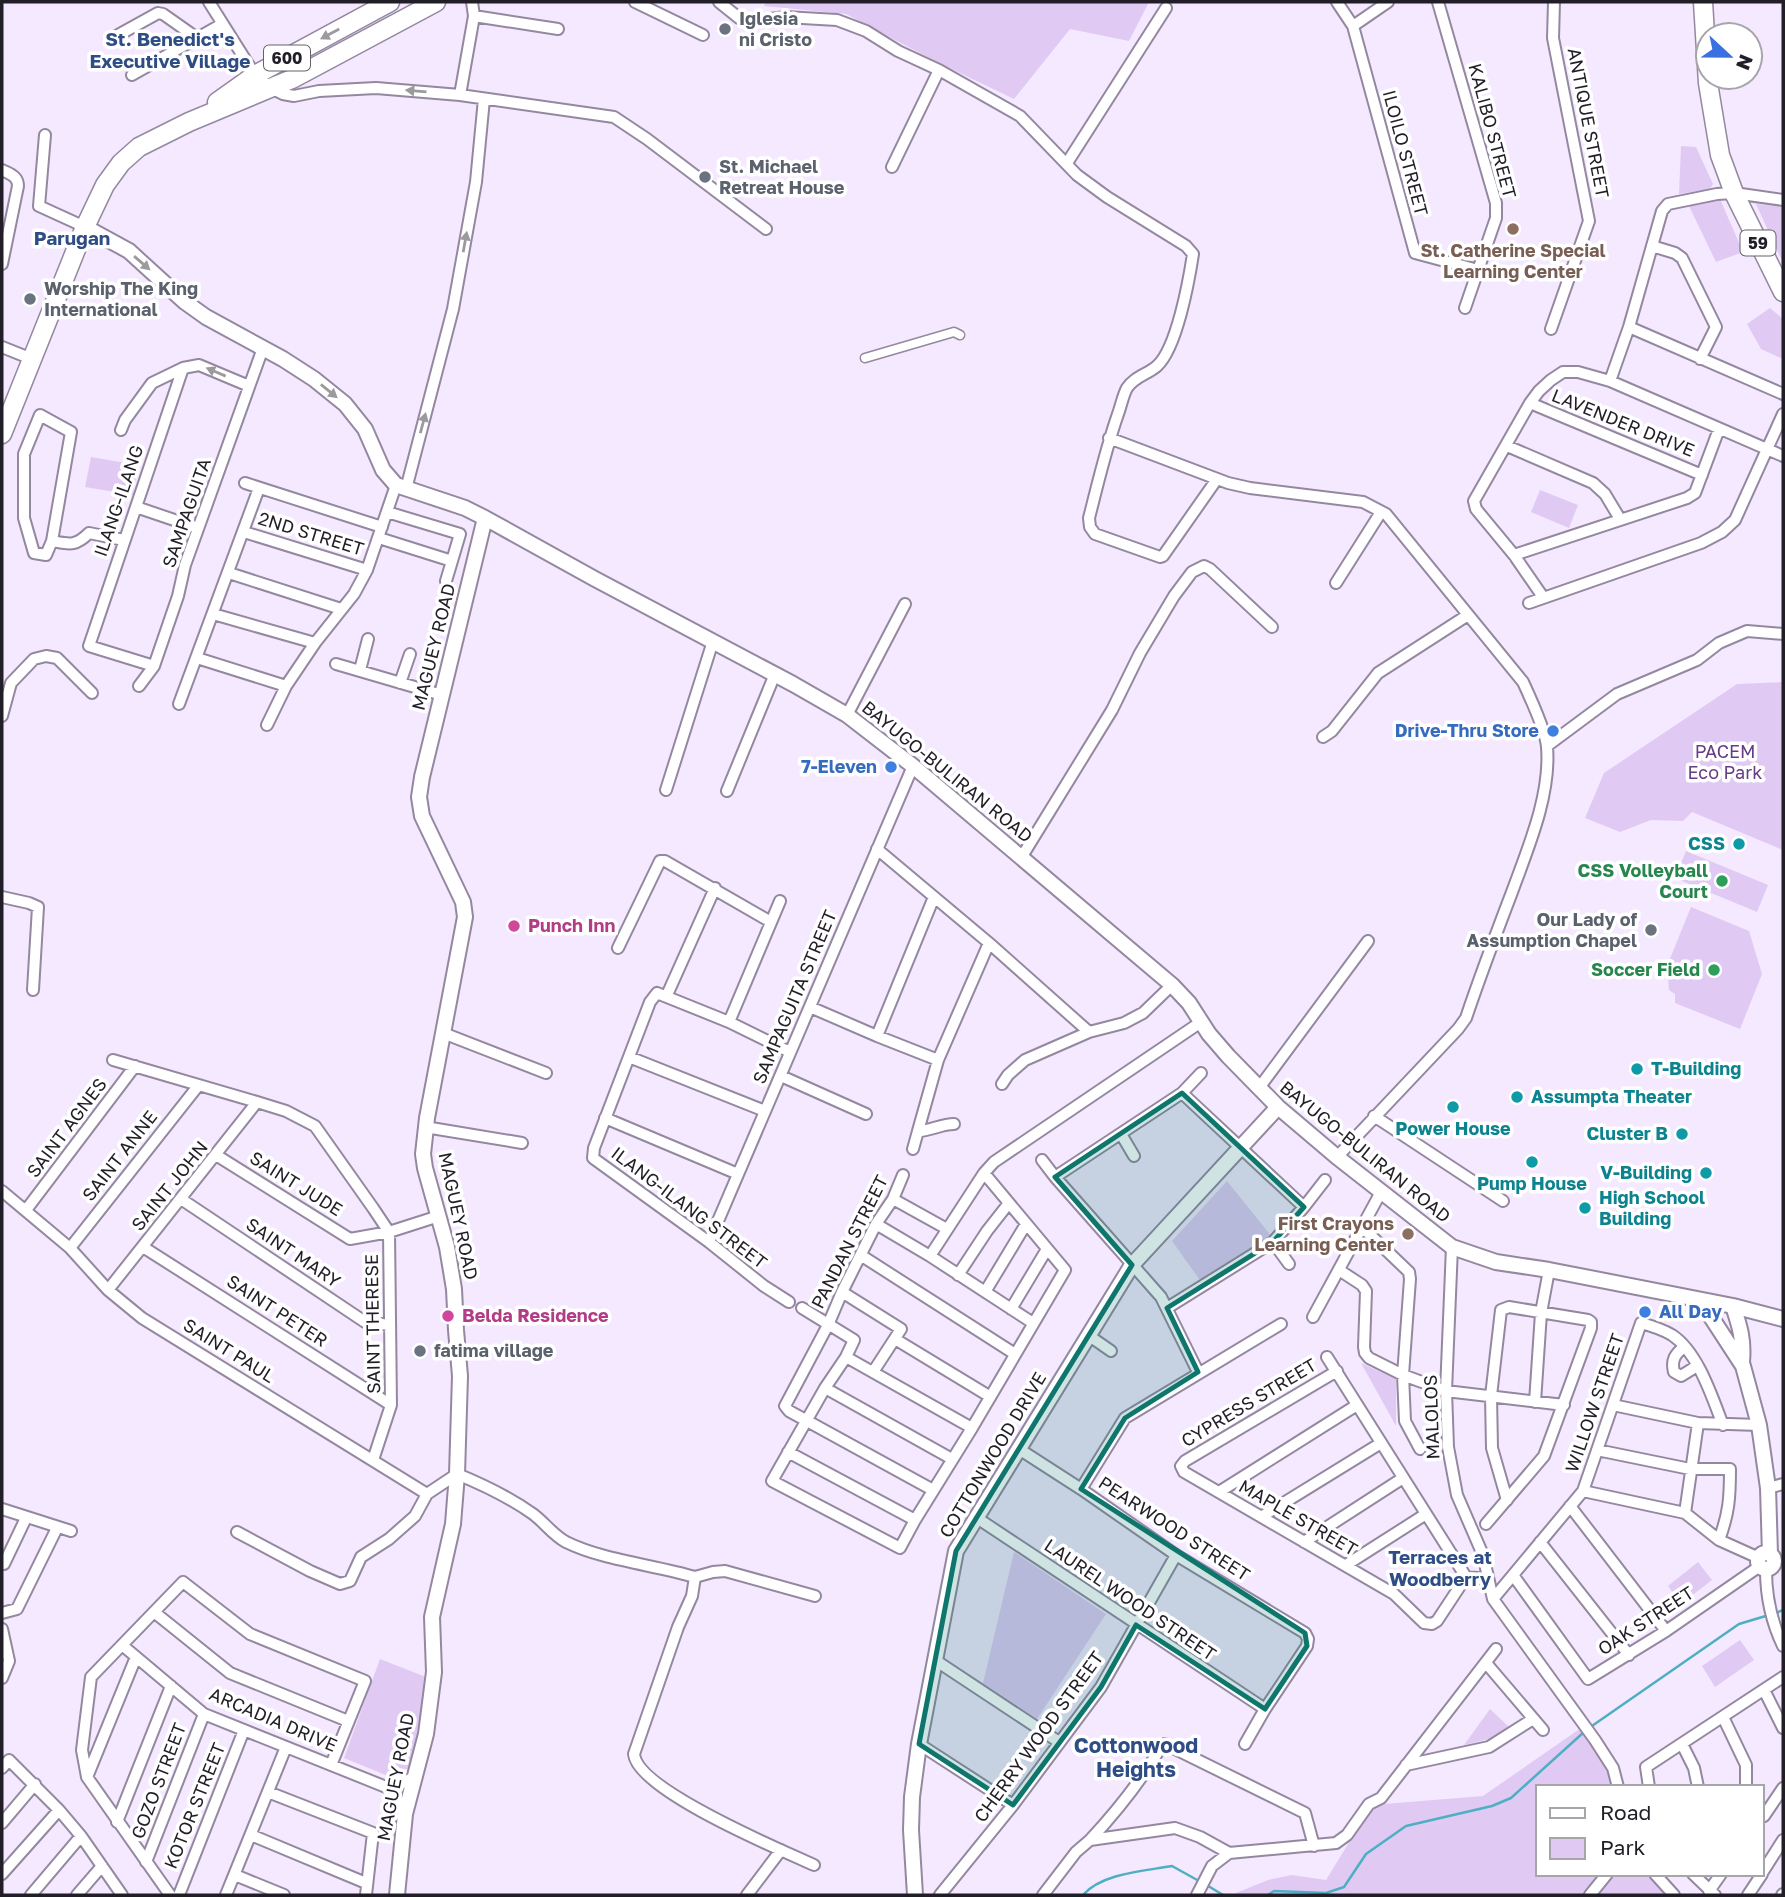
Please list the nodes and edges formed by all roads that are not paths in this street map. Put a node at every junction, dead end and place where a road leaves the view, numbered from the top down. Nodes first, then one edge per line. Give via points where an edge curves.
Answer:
1 (209, 2) edge
2 (390, 2) edge
3 (436, 2) edge
4 (472, 2) edge
5 (635, 2) edge
6 (719, 2) edge
7 (1337, 2) edge
8 (1388, 2) edge
9 (1438, 2) edge
10 (1555, 2) edge
11 (1703, 2) edge
12 (1166, 8) dead end
13 (474, 16) junction
14 (222, 24) junction
15 (1353, 26) junction
16 (558, 29) dead end
17 (703, 35) dead end
18 (197, 38) junction
19 (111, 39) dead end
20 (939, 69) junction
21 (132, 75) dead end
22 (255, 75) junction
23 (271, 88) junction
24 (460, 95) junction
25 (484, 99) junction
26 (189, 122) junction
27 (45, 135) dead end
28 (1067, 163) junction
29 (892, 167) dead end
30 (2, 170) edge
31 (1734, 193) junction
32 (1783, 200) edge
33 (6, 214) edge
34 (85, 227) junction
35 (766, 229) dead end
36 (4, 237) edge
37 (1652, 246) junction
38 (2, 264) edge
39 (1478, 270) junction
40 (1783, 292) edge
41 (1465, 308) dead end
42 (1629, 327) junction
43 (1551, 329) dead end
44 (960, 335) dead end
45 (2, 347) edge
46 (263, 348) junction
47 (865, 358) dead end
48 (33, 359) junction
49 (1700, 359) junction
50 (183, 368) junction
51 (1610, 381) junction
52 (249, 386) junction
53 (1783, 394) edge
54 (1530, 403) junction
55 (1783, 414) edge
56 (1719, 429) junction
57 (121, 430) dead end
58 (2, 434) edge
59 (1109, 438) junction
60 (1507, 446) junction
61 (1767, 449) junction
62 (1783, 456) edge
63 (1702, 475) junction
64 (1217, 479) junction
65 (246, 483) dead end
66 (401, 487) junction
67 (259, 488) junction
68 (136, 507) junction
69 (387, 512) junction
70 (1381, 512) junction
71 (485, 518) junction
72 (1620, 519) junction
73 (198, 528) junction
74 (244, 532) junction
75 (380, 533) junction
76 (124, 540) junction
77 (52, 541) junction
78 (1514, 555) junction
79 (452, 561) junction
80 (367, 570) junction
81 (229, 573) junction
82 (446, 581) dead end
83 (1336, 583) dead end
84 (1544, 597) junction
85 (1529, 603) dead end
86 (905, 604) dead end
87 (341, 609) junction
88 (213, 614) junction
89 (1468, 615) junction
90 (1272, 626) dead end
91 (1783, 634) edge
92 (368, 639) dead end
93 (713, 641) junction
94 (315, 643) junction
95 (410, 653) dead end
96 (197, 658) junction
97 (336, 664) dead end
98 (154, 666) junction
99 (360, 670) junction
100 (775, 674) junction
101 (6, 680) edge
102 (400, 683) junction
103 (139, 686) dead end
104 (286, 686) junction
105 (92, 693) dead end
106 (442, 695) junction
107 (180, 704) dead end
108 (847, 715) junction
109 (2, 716) edge
110 (267, 725) dead end
111 (1323, 737) dead end
112 (1547, 746) junction
113 (913, 766) junction
114 (666, 790) dead end
115 (727, 791) dead end
116 (877, 849) junction
117 (1021, 859) junction
118 (715, 888) junction
119 (2, 897) edge
120 (934, 897) junction
121 (780, 901) dead end
122 (771, 922) junction
123 (1368, 941) dead end
124 (989, 943) junction
125 (618, 948) dead end
126 (1172, 985) junction
127 (33, 990) dead end
128 (667, 995) junction
129 (810, 1007) junction
130 (729, 1022) junction
131 (1201, 1022) junction
132 (1089, 1032) junction
133 (443, 1033) junction
134 (877, 1036) junction
135 (790, 1052) junction
136 (629, 1057) junction
137 (113, 1060) dead end
138 (938, 1060) junction
139 (135, 1066) junction
140 (546, 1073) dead end
141 (1201, 1073) dead end
142 (781, 1076) junction
143 (1002, 1084) dead end
144 (198, 1086) junction
145 (1259, 1088) junction
146 (1182, 1093) junction
147 (257, 1102) junction
148 (1278, 1107) junction
149 (765, 1111) junction
150 (866, 1114) dead end
151 (1374, 1116) junction
152 (605, 1118) junction
153 (954, 1124) dead end
154 (425, 1127) junction
155 (918, 1131) junction
156 (1121, 1134) junction
157 (522, 1143) dead end
158 (1240, 1148) junction
159 (913, 1149) dead end
160 (216, 1155) junction
161 (1134, 1156) dead end
162 (1337, 1157) junction
163 (1042, 1160) dead end
164 (984, 1173) junction
165 (738, 1174) junction
166 (903, 1175) dead end
167 (1055, 1177) junction
168 (1325, 1180) dead end
169 (2, 1191) edge
170 (1381, 1192) junction
171 (181, 1199) junction
172 (893, 1199) junction
173 (1503, 1201) dead end
174 (1009, 1203) junction
175 (1304, 1207) junction
176 (26, 1210) junction
177 (439, 1216) junction
178 (876, 1224) junction
179 (1026, 1224) junction
180 (1363, 1228) junction
181 (947, 1229) junction
182 (389, 1232) junction
183 (709, 1242) junction
184 (1273, 1242) junction
185 (143, 1247) junction
186 (1452, 1247) junction
187 (70, 1248) junction
188 (1047, 1249) junction
189 (862, 1255) junction
190 (930, 1256) junction
191 (1289, 1264) dead end
192 (1132, 1265) junction
193 (1339, 1270) junction
194 (1549, 1270) junction
195 (958, 1275) junction
196 (108, 1290) junction
197 (842, 1292) junction
198 (985, 1292) junction
199 (1700, 1300) junction
200 (789, 1301) dead end
201 (1733, 1306) junction
202 (802, 1308) dead end
203 (1167, 1308) junction
204 (1011, 1309) junction
205 (1541, 1313) junction
206 (1313, 1317) dead end
207 (1783, 1319) edge
208 (1033, 1324) junction
209 (1281, 1324) dead end
210 (390, 1325) junction
211 (828, 1325) junction
212 (1088, 1335) junction
213 (895, 1339) junction
214 (1684, 1347) junction
215 (1111, 1350) dead end
216 (1015, 1353) junction
217 (846, 1357) junction
218 (1327, 1357) dead end
219 (1742, 1362) junction
220 (1697, 1366) junction
221 (1336, 1371) junction
222 (873, 1372) junction
223 (1198, 1372) junction
224 (1403, 1375) junction
225 (825, 1388) junction
226 (1446, 1391) junction
227 (989, 1396) junction
228 (1491, 1396) junction
229 (1535, 1402) junction
230 (391, 1405) junction
231 (1357, 1405) junction
232 (1564, 1405) junction
233 (1612, 1405) junction
234 (807, 1420) junction
235 (1698, 1423) junction
236 (1723, 1425) junction
237 (1759, 1425) junction
238 (972, 1428) junction
239 (1381, 1443) junction
240 (1019, 1449) junction
241 (1420, 1449) dead end
242 (1597, 1450) junction
243 (788, 1452) junction
244 (952, 1459) junction
245 (373, 1461) junction
246 (1181, 1466) joint
247 (1690, 1469) junction
248 (457, 1474) junction
249 (1403, 1478) junction
250 (1783, 1484) edge
251 (1768, 1488) junction
252 (1081, 1489) junction
253 (933, 1490) junction
254 (1583, 1491) junction
255 (1219, 1492) junction
256 (427, 1494) junction
257 (1507, 1500) junction
258 (1570, 1506) junction
259 (2, 1508) edge
260 (1685, 1513) junction
261 (1426, 1514) junction
262 (1261, 1517) junction
263 (26, 1518) junction
264 (977, 1518) junction
265 (915, 1520) junction
266 (1486, 1524) dead end
267 (57, 1528) junction
268 (71, 1531) dead end
269 (236, 1532) dead end
270 (1719, 1540) junction
271 (1304, 1542) junction
272 (1541, 1542) junction
273 (1176, 1555) junction
274 (1764, 1562) junction
275 (2, 1564) edge
276 (1346, 1565) junction
277 (1513, 1575) junction
278 (695, 1577) junction
279 (1466, 1577) junction
280 (1488, 1579) junction
281 (815, 1596) dead end
282 (1493, 1599) junction
283 (2, 1612) edge
284 (155, 1612) junction
285 (1136, 1625) junction
286 (2, 1629) edge
287 (1666, 1631) junction
288 (122, 1645) junction
289 (1783, 1646) edge
290 (1496, 1649) dead end
291 (1629, 1655) junction
292 (136, 1657) junction
293 (935, 1660) junction
294 (1486, 1663) junction
295 (1783, 1677) edge
296 (2, 1678) edge
297 (171, 1686) junction
298 (1764, 1690) junction
299 (1265, 1709) junction
300 (204, 1714) junction
301 (1723, 1717) junction
302 (1533, 1718) junction
303 (348, 1721) junction
304 (1783, 1728) edge
305 (244, 1730) junction
306 (1542, 1730) dead end
307 (1059, 1742) junction
308 (919, 1744) junction
309 (1245, 1744) dead end
310 (1682, 1744) junction
311 (286, 1747) junction
312 (331, 1765) junction
313 (1406, 1765) junction
314 (2, 1768) edge
315 (416, 1776) junction
316 (87, 1777) junction
317 (35, 1784) junction
318 (1617, 1785) edge
319 (1649, 1785) edge
320 (1698, 1785) edge
321 (1746, 1785) edge
322 (1783, 1787) edge
323 (388, 1788) junction
324 (268, 1792) junction
325 (1013, 1805) junction
326 (59, 1810) junction
327 (405, 1814) junction
328 (1764, 1816) edge
329 (2, 1822) edge
330 (117, 1822) junction
331 (251, 1835) junction
332 (82, 1836) junction
333 (1090, 1840) junction
334 (1783, 1840) edge
335 (1314, 1846) junction
336 (780, 1850) junction
337 (1229, 1853) junction
338 (146, 1862) junction
339 (814, 1865) dead end
340 (102, 1866) junction
341 (1764, 1871) edge
342 (2, 1874) edge
343 (234, 1875) junction
344 (1605, 1876) edge
345 (1657, 1876) edge
346 (1695, 1876) edge
347 (1720, 1876) edge
348 (1761, 1876) edge
349 (366, 1882) junction
350 (1712, 1893) edge
351 (32, 1895) edge
352 (77, 1895) edge
353 (122, 1895) edge
354 (170, 1895) edge
355 (179, 1895) edge
356 (226, 1895) edge
357 (284, 1895) edge
358 (366, 1895) edge
359 (397, 1895) edge
360 (747, 1895) edge
361 (915, 1895) edge
362 (940, 1895) edge
363 (1043, 1895) edge
364 (1197, 1895) edge
365 (1590, 1895) edge
366 (1674, 1895) edge
367 (1748, 1895) edge

1 - 14 street
2 -> 22 main road, 600
3 - 23 main road, 600
4 - 13 street
5 - 17 street
6 - 20 street via 739,18 756,21 837,20
7 - 15 street, ILOILO STREET
8 - 15 street
9 - 39 street, KALIBO STREET via 1496,203 1496,218
10 - 43 street, ANTIQUE STREET via 1553,38 1589,221
11 - 31 main road, 59 via 1713,119
12 - 28 street
13 - 16 street
13 - 24 street
14 - 18 street
14 - 22 street
15 - 39 street, ILOILO STREET via 1415,253
18 - 19 street via 158,13
18 - 21 street
20 - 28 street via 1020,116
20 - 29 street
22 - 23 street
22 - 26 main road, 600
24 -> 23 street via 376,88 293,96
23 - 26 main road, 600
24 - 25 street
25 - 35 street via 614,117
66 -> 25 street via 453,309 476,181
26 - 34 main road, 600 via 139,147 121,163
27 - 34 street via 40,206
28 - 59 street via 1107,197 1193,254 1167,353 1127,387
30 - 33 street via 18,183
31 - 32 street
31 - 37 street via 1668,204
31 - 40 main road, 59
33 - 36 street
34 -> 46 street via 129,251 206,317
34 - 48 main road, 600
36 - 38 street
37 - 42 street
37 - 49 street via 1682,258 1716,327
39 - 41 street, KALIBO STREET
42 - 49 street
42 - 51 street
44 - 47 street via 954,332
45 - 48 street
46 - 52 street, SAMPAGUITA
46 -> 66 street via 345,404 365,429 383,470
48 - 58 main road, 600
49 - 53 street
52 -> 50 street via 199,365
50 - 57 street via 152,383
50 - 68 street, ILANG-ILANG
51 - 54 street via 1563,372
51 - 56 street
52 - 73 street, SAMPAGUITA
54 - 60 street
54 - 63 street, LAVENDER DRIVE
55 - 61 street
56 - 61 street
56 - 63 street
59 - 64 street
59 - 64 street via 1089,518 1095,534 1163,556
60 - 72 street via 1593,483
60 - 78 street via 1474,501
61 - 62 street
61 - 84 street via 1735,520 1722,532
63 - 72 street via 1695,493 1687,498
64 - 70 street via 1250,488 1363,502
65 - 67 street
66 - 69 street
66 - 71 street, BAYUGO-BULIRAN ROAD
67 - 74 street
67 - 75 street
68 - 73 street
68 - 76 street, ILANG-ILANG
69 - 75 street
69 - 79 street via 460,534
70 - 83 street
70 - 89 street
71 - 93 street, BAYUGO-BULIRAN ROAD
71 - 106 street, MAGUEY ROAD
72 - 78 street
73 - 98 street, SAMPAGUITA
74 - 80 street, 2ND STREET
74 - 81 street
75 - 79 street
75 - 80 street
76 - 77 street via 89,533 73,545
76 - 98 street, ILANG-ILANG via 89,646
77 - 77 street via 71,432 40,415 24,454 24,518 34,552 46,555
78 - 84 street
79 - 82 street
80 - 87 street
81 - 87 street
81 - 88 street
84 - 85 street
86 - 108 street
87 - 94 street
88 - 94 street
88 - 96 street
89 - 111 street via 1378,673
89 - 112 street via 1523,682
90 - 117 street via 1210,569 1204,566 1192,572
91 - 112 street via 1747,631 1719,643 1697,660 1617,694
92 - 99 street
93 - 100 street, BAYUGO-BULIRAN ROAD
93 - 114 street
94 - 104 street
95 - 102 street
96 - 104 street
96 - 107 street
97 - 99 street
98 - 103 street, SAMPAGUITA
99 - 102 street
100 - 108 street, BAYUGO-BULIRAN ROAD
100 - 115 street
101 - 105 street via 34,659 51,656
101 - 109 street
102 - 106 street
104 - 110 street
106 - 133 street, MAGUEY ROAD via 419,797 422,816 456,884 465,917
108 - 113 street, BAYUGO-BULIRAN ROAD
112 - 151 street via 1545,779 1530,843 1466,1018
113 - 116 street, SAMPAGUITA STREET
113 - 117 street, BAYUGO-BULIRAN ROAD
116 - 120 street
116 - 129 street, SAMPAGUITA STREET
117 - 126 street, BAYUGO-BULIRAN ROAD
118 - 122 street
118 - 125 street via 660,862
118 - 128 street
119 - 127 street via 38,907
120 - 124 street
120 - 134 street
121 - 122 street
122 - 130 street
123 - 145 street
124 - 132 street
124 - 138 street
126 - 131 street, BAYUGO-BULIRAN ROAD
126 - 132 street via 1143,1013
128 - 130 street
128 - 136 street via 652,997
129 - 134 street
129 - 135 street, SAMPAGUITA STREET
130 - 135 street
131 - 145 street, BAYUGO-BULIRAN ROAD
131 - 164 street
132 - 143 street via 1026,1060
133 - 140 street
133 - 154 street, MAGUEY ROAD
134 - 138 street
135 - 142 street, SAMPAGUITA STREET
136 - 149 street
136 - 152 street
137 - 139 street, SAINT THERESE
138 - 155 street
139 - 144 street, SAINT THERESE
139 - 176 street, SAINT AGNES
141 - 146 street
142 - 149 street, SAMPAGUITA STREET
142 - 150 street
144 - 147 street, SAINT THERESE
144 - 187 street, SAINT ANNE
145 - 148 street, BAYUGO-BULIRAN ROAD
146 - 156 street
146 - 158 street
147 - 160 street, SAINT JOHN
147 - 182 street, SAINT THERESE via 315,1126
148 - 158 street, COTTONWOOD DRIVE
148 - 162 street, BAYUGO-BULIRAN ROAD
149 - 165 street, SAMPAGUITA STREET
151 - 162 street
151 - 173 street
152 - 165 street
152 - 183 street, ILANG-ILANG STREET via 593,1158
153 - 155 street
154 - 157 street
154 - 177 street, MAGUEY ROAD via 425,1168
155 - 159 street
156 - 161 street
156 - 167 street
158 - 175 street
158 - 192 street, COTTONWOOD DRIVE
160 - 171 street, SAINT JOHN
160 - 182 street, SAINT JUDE via 351,1239
162 - 170 street, BAYUGO-BULIRAN ROAD
163 - 167 street
164 - 174 street
164 - 181 street
165 - 183 street, SAMPAGUITA STREET
166 - 172 street, PANDAN STREET
167 - 192 street
168 - 175 street
169 - 176 street, SAINT PAUL
170 - 180 street
170 - 186 street, BAYUGO-BULIRAN ROAD
171 - 185 street, SAINT JOHN
171 - 210 street, SAINT MARY via 365,1322
172 - 178 street, PANDAN STREET
172 - 181 street
174 - 179 street
174 - 195 street
175 - 184 street
176 - 187 street, SAINT PAUL
177 - 182 street, SAINT JUDE
177 - 248 street, MAGUEY ROAD via 454,1289 460,1376
178 - 189 street, PANDAN STREET
178 - 190 street
179 - 188 street
179 - 198 street
180 - 193 street
180 - 224 street via 1409,1272
181 - 190 street
182 - 210 street, SAINT THERESE
183 - 200 street, ILANG-ILANG STREET
184 - 191 street
184 - 203 street
185 - 196 street, SAINT JOHN
185 - 230 street, SAINT PETER
186 - 194 street, BAYUGO-BULIRAN ROAD via 1496,1262
186 - 226 street, MALOLOS
187 - 196 street, SAINT PAUL
188 - 204 street
188 - 208 street via 1065,1270
189 - 197 street, PANDAN STREET
189 - 216 street
190 - 195 street
192 - 203 street
192 - 212 street, COTTONWOOD DRIVE
193 - 206 street
193 - 224 street via 1366,1290 1365,1353
194 - 199 street, BAYUGO-BULIRAN ROAD
194 - 205 street
195 - 198 street
196 - 245 street, SAINT PAUL via 142,1318
197 - 211 street, PANDAN STREET
197 - 213 street via 901,1329
198 - 204 street
199 - 201 street, BAYUGO-BULIRAN ROAD
199 - 219 street
201 - 207 street, BAYUGO-BULIRAN ROAD
201 - 219 street via 1741,1329
202 - 211 street
203 - 223 street
204 - 208 street
205 - 228 street via 1508,1307 1501,1310
205 - 229 street
205 - 232 street via 1586,1319 1591,1325
208 - 216 street
209 - 223 street
210 - 230 street, SAINT THERESE
211 - 217 street via 854,1340
211 - 234 street, PANDAN STREET via 785,1404
212 - 215 street
212 - 240 street, COTTONWOOD DRIVE
213 - 222 street
213 - 227 street
214 - 220 street, WILLOW STREET
214 - 220 street via 1676,1354 1674,1372 1681,1376
214 - 233 street, WILLOW STREET via 1674,1336 1641,1323
216 - 227 street
217 - 222 street
217 - 225 street
218 - 221 street
219 - 237 street
220 - 236 street, WILLOW STREET
221 - 231 street
221 - 246 street, CYPRESS STREET
222 - 238 street
223 - 252 street via 1125,1418
224 - 226 street
224 - 241 street via 1405,1421
225 - 234 street
225 - 244 street
226 - 228 street
226 - 280 street, MALOLOS via 1448,1447 1457,1495 1483,1555
227 - 238 street
228 - 229 street
228 - 257 street via 1492,1448
229 - 232 street
230 - 245 street, SAINT THERESE
231 - 239 street
231 - 255 street
232 - 257 street via 1544,1456
233 - 235 street
233 - 242 street, WILLOW STREET
234 - 243 street
234 - 253 street
235 - 236 street
235 - 247 street
236 - 237 street
237 - 251 street
238 - 244 street
239 - 249 street
239 - 262 street
240 - 252 street, PEARWOOD STREET
240 - 264 street, COTTONWOOD DRIVE
242 - 247 street
242 - 254 street, WILLOW STREET
243 - 265 street
243 - 265 street via 772,1481 900,1548
244 - 253 street
245 - 256 street, SAINT PAUL
246 - 255 street, MAPLE STREET
247 - 260 street
247 - 270 street via 1730,1469 1729,1508
248 - 256 street
248 - 278 street via 513,1500 562,1540
248 - 315 street, MAGUEY ROAD via 453,1524 432,1617 434,1672
249 - 261 street
249 - 271 street
250 - 251 street
251 - 274 street
252 - 273 street, PEARWOOD STREET
253 - 265 street
254 - 258 street, WILLOW STREET
254 - 260 street
255 - 262 street, MAPLE STREET
256 - 269 street via 415,1516 361,1557 349,1581 340,1584
257 - 266 street
258 - 272 street, WILLOW STREET
258 - 287 street
259 - 263 street
260 - 270 street
261 - 276 street
261 - 279 street
262 - 271 street, MAPLE STREET
263 - 267 street
263 - 275 street
264 - 285 street, LAUREL WOOD STREET
264 - 293 street, COTTONWOOD DRIVE via 956,1551
267 - 268 street
267 - 283 street via 17,1609
270 - 274 street
271 - 276 street, MAPLE STREET
272 - 277 street, WILLOW STREET
272 - 291 street
273 - 285 street, CHERRY WOOD STREET
273 - 299 street, PEARWOOD STREET via 1306,1633 1307,1646
274 - 287 street, OAK STREET
274 - 289 street via 1768,1605
276 - 279 street, MAPLE STREET via 1394,1594 1424,1623 1432,1624
277 - 282 street, WILLOW STREET
277 - 291 street, OAK STREET via 1588,1679
278 - 281 street via 725,1572
278 - 336 street via 634,1758 673,1795
279 - 280 street
280 - 282 street, MALOLOS
282 - 318 street via 1595,1740 1613,1768
284 - 288 street
284 - 303 street via 230,1674
284 - 303 street via 183,1581 250,1634 365,1681
285 - 299 street, LAUREL WOOD STREET
285 - 307 street, CHERRY WOOD STREET via 1101,1687
286 - 296 street via 9,1661
287 - 291 street, OAK STREET
288 - 292 street, ARCADIA DRIVE
288 - 316 street via 91,1677 82,1750
290 - 294 street
292 - 297 street, ARCADIA DRIVE
292 - 316 street
293 - 307 street
293 - 308 street, COTTONWOOD DRIVE
294 - 302 street
294 - 313 street
295 - 298 street
297 - 300 street, ARCADIA DRIVE
297 - 330 street
298 - 301 street
298 - 304 street
299 - 309 street
300 - 305 street, ARCADIA DRIVE
300 - 338 street, GOZO STREET
301 - 310 street
301 - 321 street via 1746,1765
302 - 306 street
302 - 313 street via 1489,1747
303 - 312 street
305 - 311 street, ARCADIA DRIVE
305 - 355 street, KOTOR STREET
307 - 325 street, CHERRY WOOD STREET
308 - 325 street
308 - 361 street, COTTONWOOD DRIVE via 911,1830
310 - 319 street via 1646,1767
310 - 320 street
311 - 312 street, ARCADIA DRIVE
311 - 324 street
312 - 323 street, ARCADIA DRIVE
313 - 335 street via 1347,1835 1336,1843
314 - 317 street via 9,1760
315 - 323 street
315 - 327 street, MAGUEY ROAD
316 - 330 street
317 - 326 street
317 - 329 street
322 - 328 street
323 - 327 street
324 - 331 street
324 - 349 street via 373,1833
325 - 362 street, CHERRY WOOD STREET
326 - 332 street
326 - 342 street
327 - 359 street, MAGUEY ROAD
330 - 338 street
331 - 343 street
331 - 349 street
332 - 340 street
332 - 351 street
333 - 335 street via 1140,1782 1165,1744 1305,1813
333 - 337 street via 1175,1828
333 - 363 street
334 - 341 street
335 - 337 street
336 - 339 street
336 - 360 street
337 - 364 street via 1212,1866
338 - 354 street
340 - 352 street
340 - 353 street
343 - 356 street
343 - 357 street
344 - 365 street
345 - 366 street
346 - 350 street
347 - 350 street
348 - 367 street
349 - 358 street

